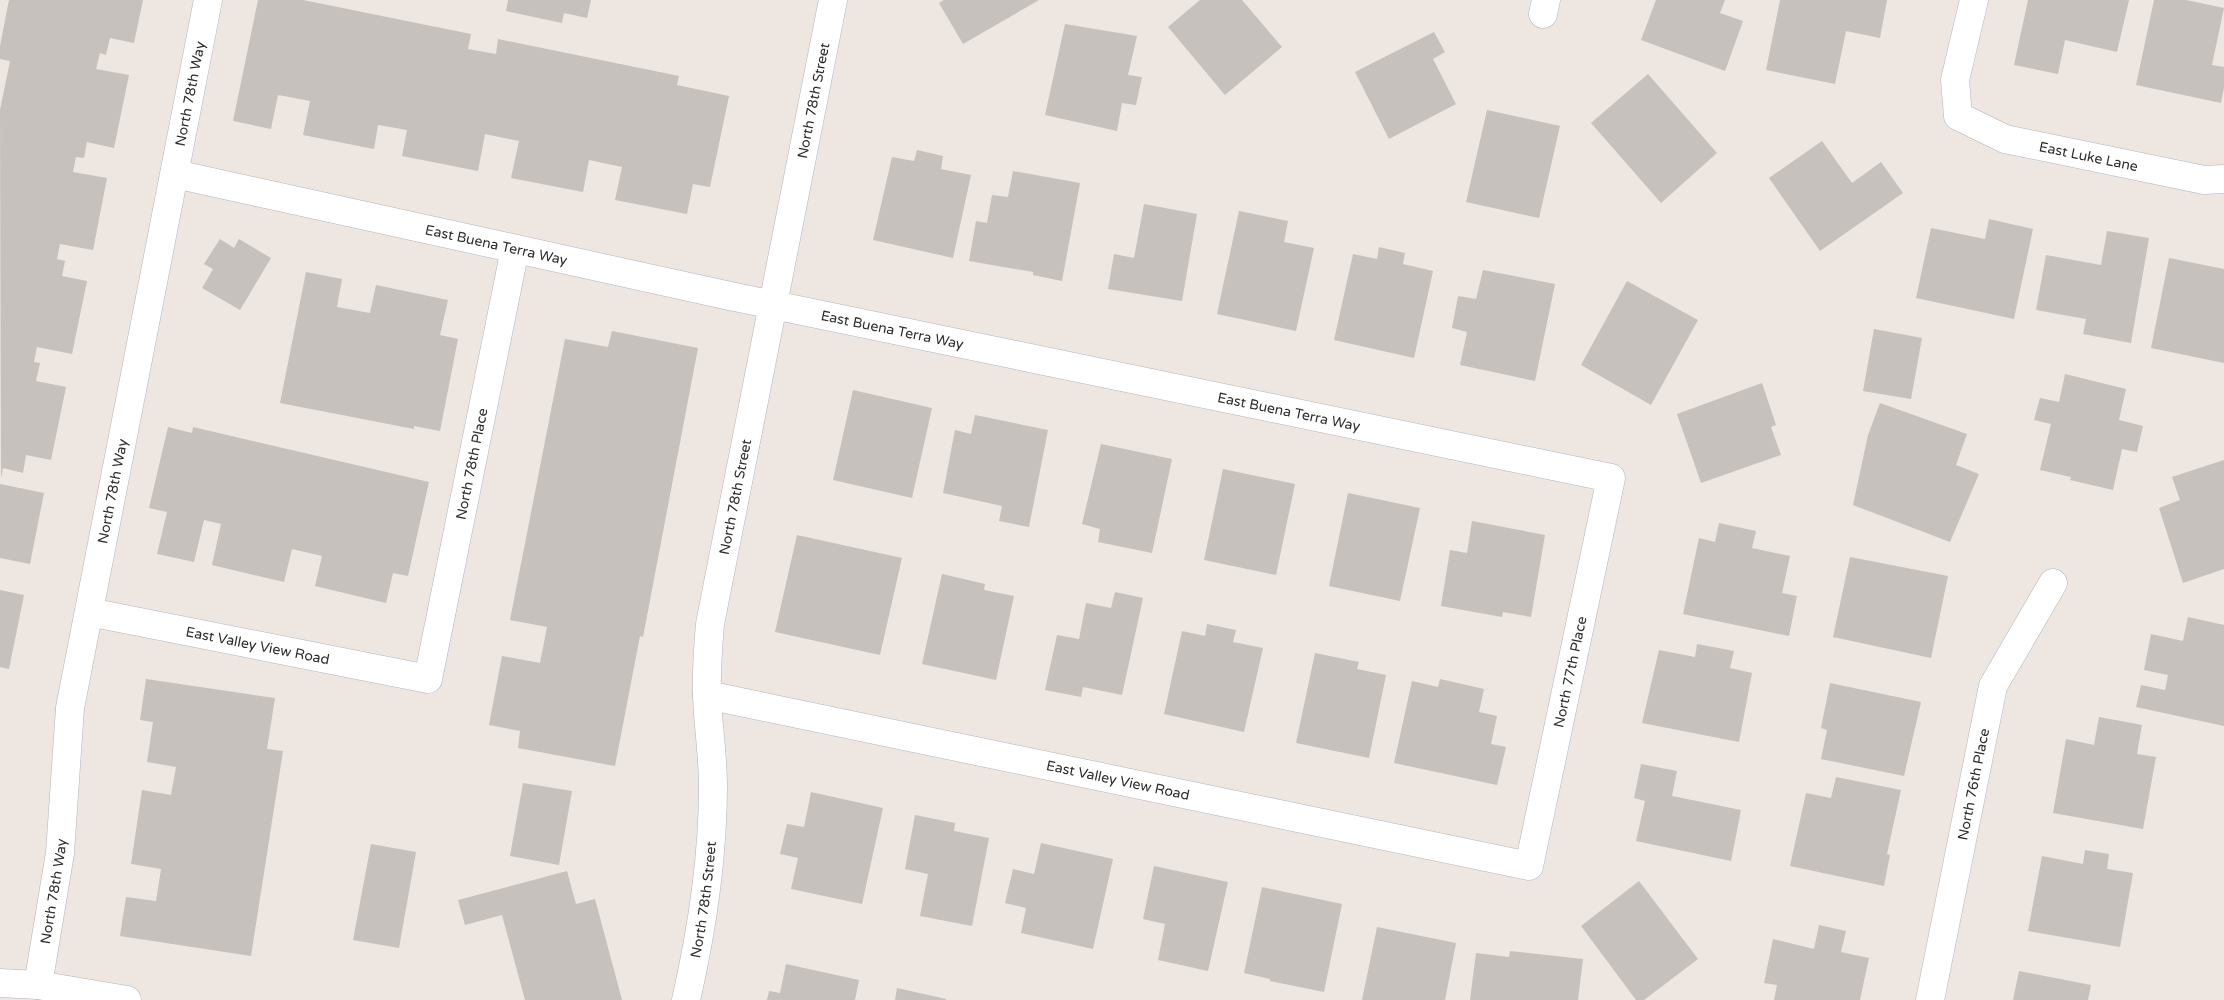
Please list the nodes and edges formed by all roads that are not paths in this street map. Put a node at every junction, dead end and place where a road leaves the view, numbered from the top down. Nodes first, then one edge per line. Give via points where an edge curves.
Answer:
1 (208, 0) edge
2 (833, 0) edge
3 (1974, 0) edge
4 (175, 174) junction
5 (2224, 179) edge
6 (515, 249) junction
7 (772, 303) junction
8 (1611, 478) joint
9 (2053, 583) dead end
10 (89, 612) junction
11 (428, 678) joint
12 (707, 695) junction
13 (1529, 866) joint
14 (0, 982) edge
15 (38, 985) junction
16 (127, 1000) edge
17 (686, 1000) edge
18 (1930, 1000) edge

1 - 4 street, North 78th Way
2 - 7 street, North 78th Street
3 - 5 street, East Luke Lane via 1955,80 1958,116 2005,139 2204,180
4 - 6 street, East Buena Terra Way
4 - 10 street, North 78th Way
6 - 7 street, East Buena Terra Way
6 - 11 street, North 78th Place
7 - 8 street, East Buena Terra Way
7 - 12 street, North 78th Street via 710,624
8 - 13 street, North 77th Place
9 - 18 street, North 76th Place via 1992,686
10 - 11 street, East Valley View Road
10 - 15 street, North 78th Way via 70,708 60,853
12 - 13 street, East Valley View Road
12 - 17 street, North 78th Street via 713,786 708,867 700,940
14 - 15 street
15 - 16 street

